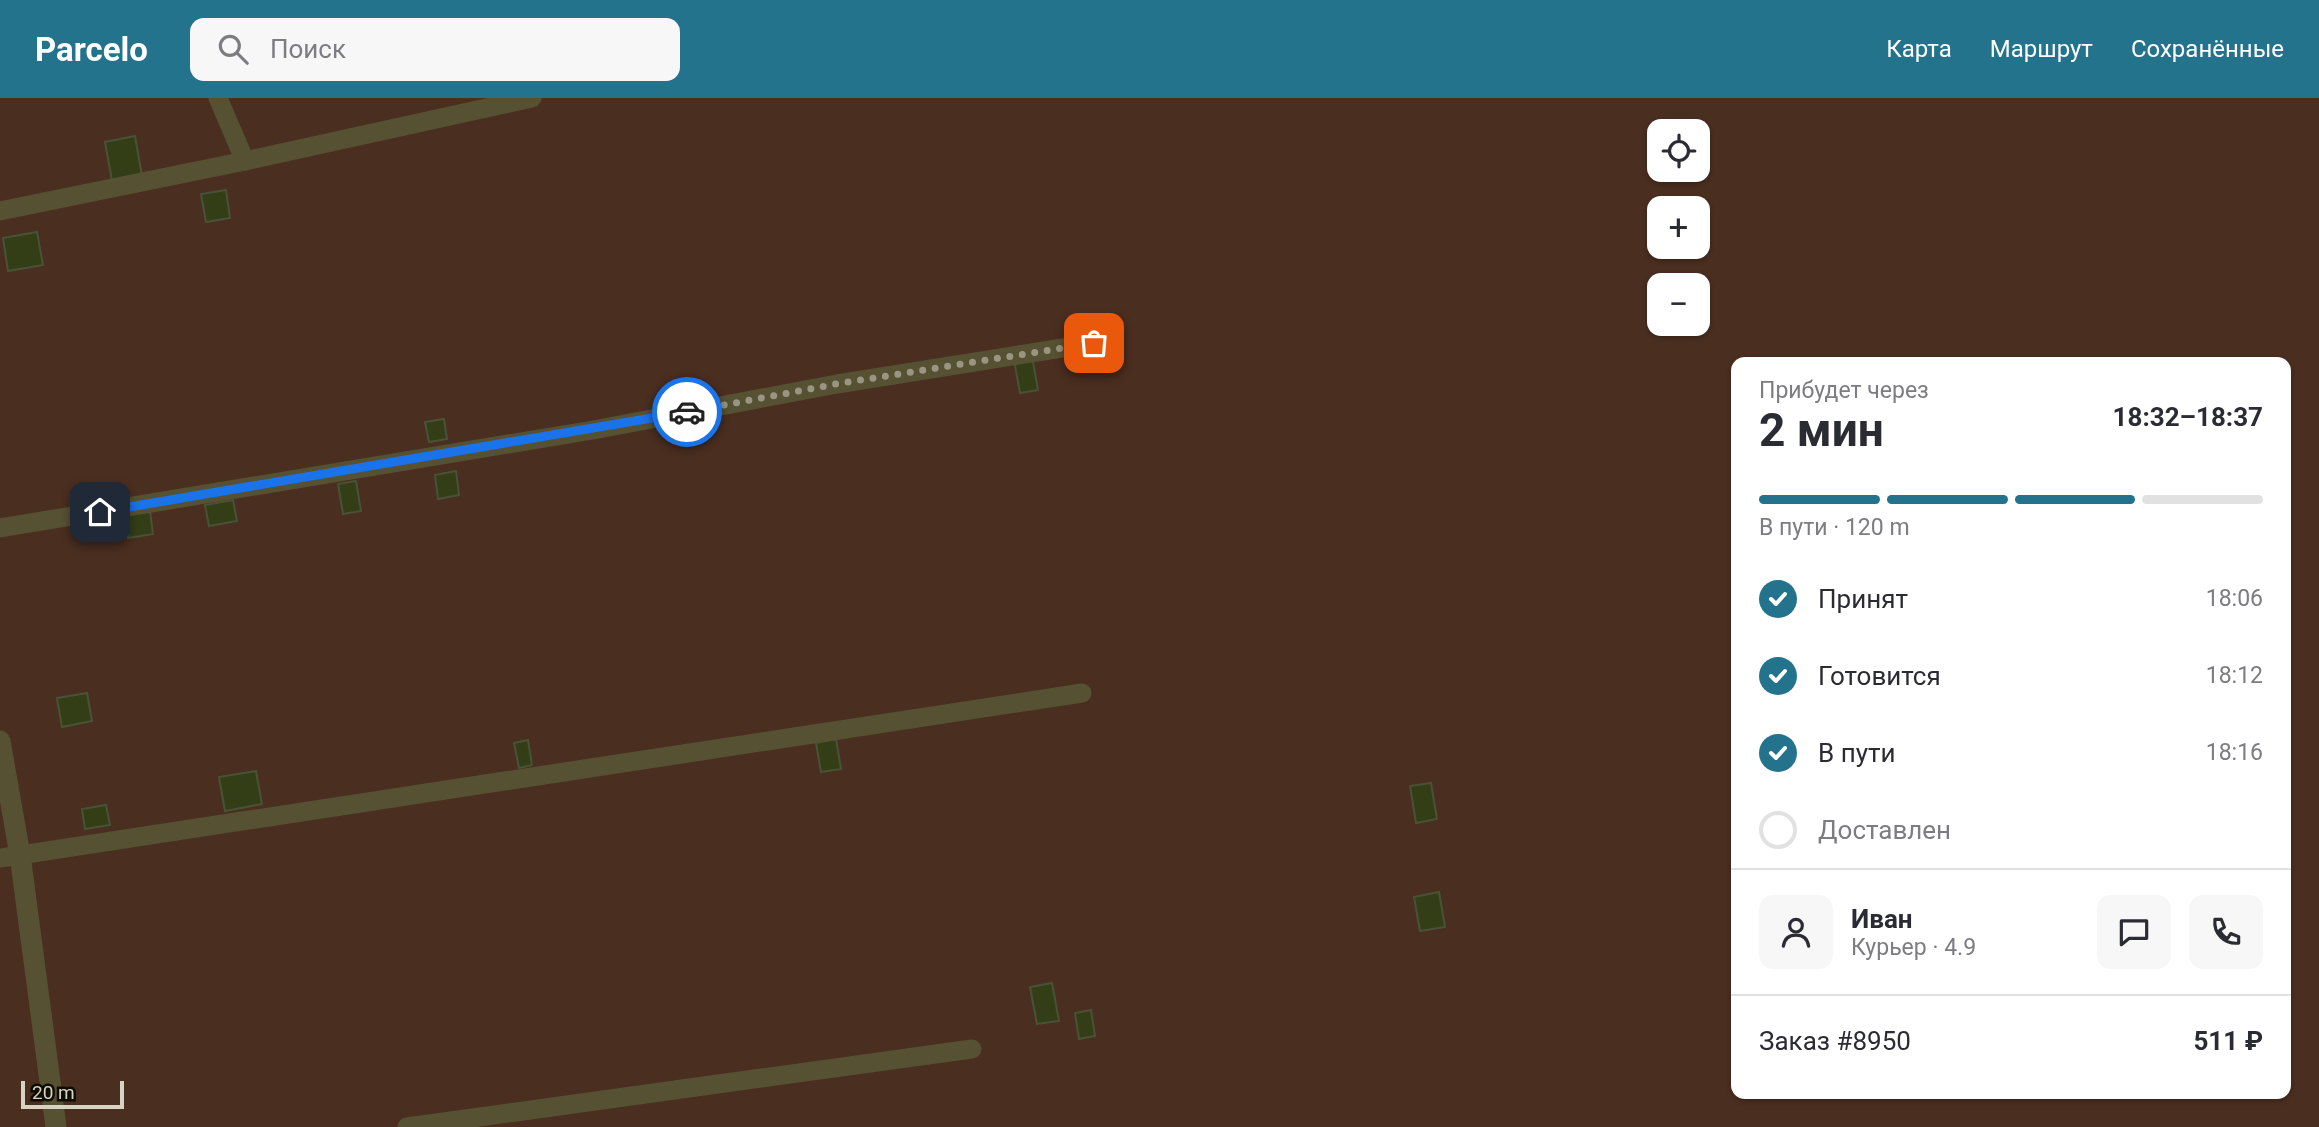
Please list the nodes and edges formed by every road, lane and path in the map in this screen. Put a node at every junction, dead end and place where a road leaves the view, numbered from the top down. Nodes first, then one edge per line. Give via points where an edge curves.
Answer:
1 (218, 98) edge
2 (532, 98) edge
3 (245, 161) junction
4 (0, 211) edge
5 (1094, 343) dead end
6 (0, 528) edge
7 (1082, 693) dead end
8 (0, 741) edge
9 (10, 857) edge
10 (972, 1049) dead end
11 (56, 1127) edge
12 (407, 1127) edge

1 - 3 lane
2 - 3 lane
3 - 4 lane
5 - 6 lane
7 - 9 lane
8 - 9 street
9 - 11 street
10 - 12 lane

